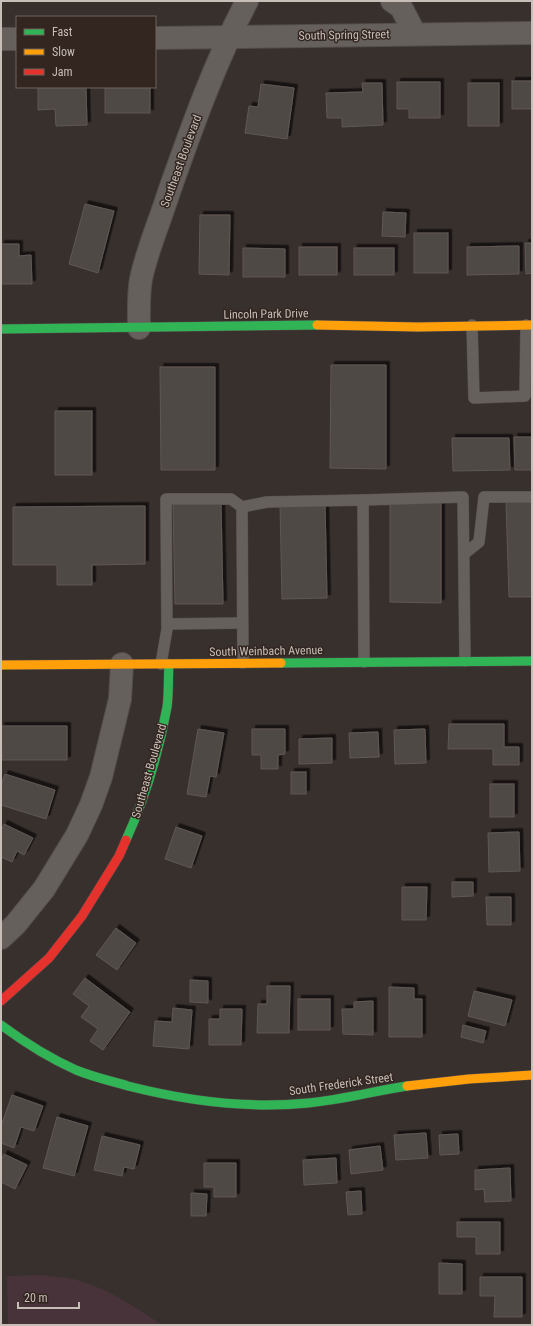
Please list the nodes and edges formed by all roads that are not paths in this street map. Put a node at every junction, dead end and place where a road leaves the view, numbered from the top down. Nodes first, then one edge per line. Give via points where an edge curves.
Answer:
1 (247, 1) edge
2 (392, 1) edge
3 (532, 33) edge
4 (415, 34) junction
5 (228, 37) junction
6 (156, 38) edge
7 (1, 39) edge
8 (16, 39) edge
9 (472, 325) junction
10 (529, 325) edge
11 (139, 328) junction
12 (1, 329) edge
13 (532, 497) edge
14 (363, 500) junction
15 (242, 507) junction
16 (464, 554) junction
17 (242, 623) junction
18 (167, 624) junction
19 (532, 661) edge
20 (364, 662) junction
21 (465, 662) junction
22 (243, 663) junction
23 (122, 664) junction
24 (165, 664) junction
25 (1, 665) edge
26 (1, 938) edge
27 (1, 1001) edge
28 (1, 1025) edge
29 (532, 1075) edge

1 - 5 street, Southeast Boulevard
2 - 4 street via 401,7
3 - 4 street, South Spring Street
4 - 5 street, South Spring Street
5 - 6 street, South Spring Street
5 - 11 street, Southeast Boulevard via 190,133 147,257 139,293
7 - 8 street
9 - 10 street, Lincoln Park Drive
9 - 10 lane via 474,398 525,396
9 - 11 street, Lincoln Park Drive
11 - 12 street, Lincoln Park Drive
13 - 16 lane via 484,497 479,542
14 - 15 lane via 267,502
14 - 16 lane via 463,497
14 - 20 lane
15 - 17 lane
15 - 18 lane via 231,499 166,499
16 - 21 lane
17 - 18 lane
17 - 22 lane
18 - 24 lane
19 - 21 street, South Weinbach Avenue
20 - 21 street, South Weinbach Avenue
20 - 22 street, South Weinbach Avenue
22 - 24 street, South Weinbach Avenue
23 - 24 street, South Weinbach Avenue
23 - 25 street, South Weinbach Avenue
23 - 26 street via 120,699 101,777 91,805 44,889
24 - 27 street, Southeast Boulevard via 167,706 154,762 134,823 119,856 82,916 49,958
28 - 29 street, South Frederick Street via 71,1068 100,1079 193,1100 280,1105 309,1103 405,1086

